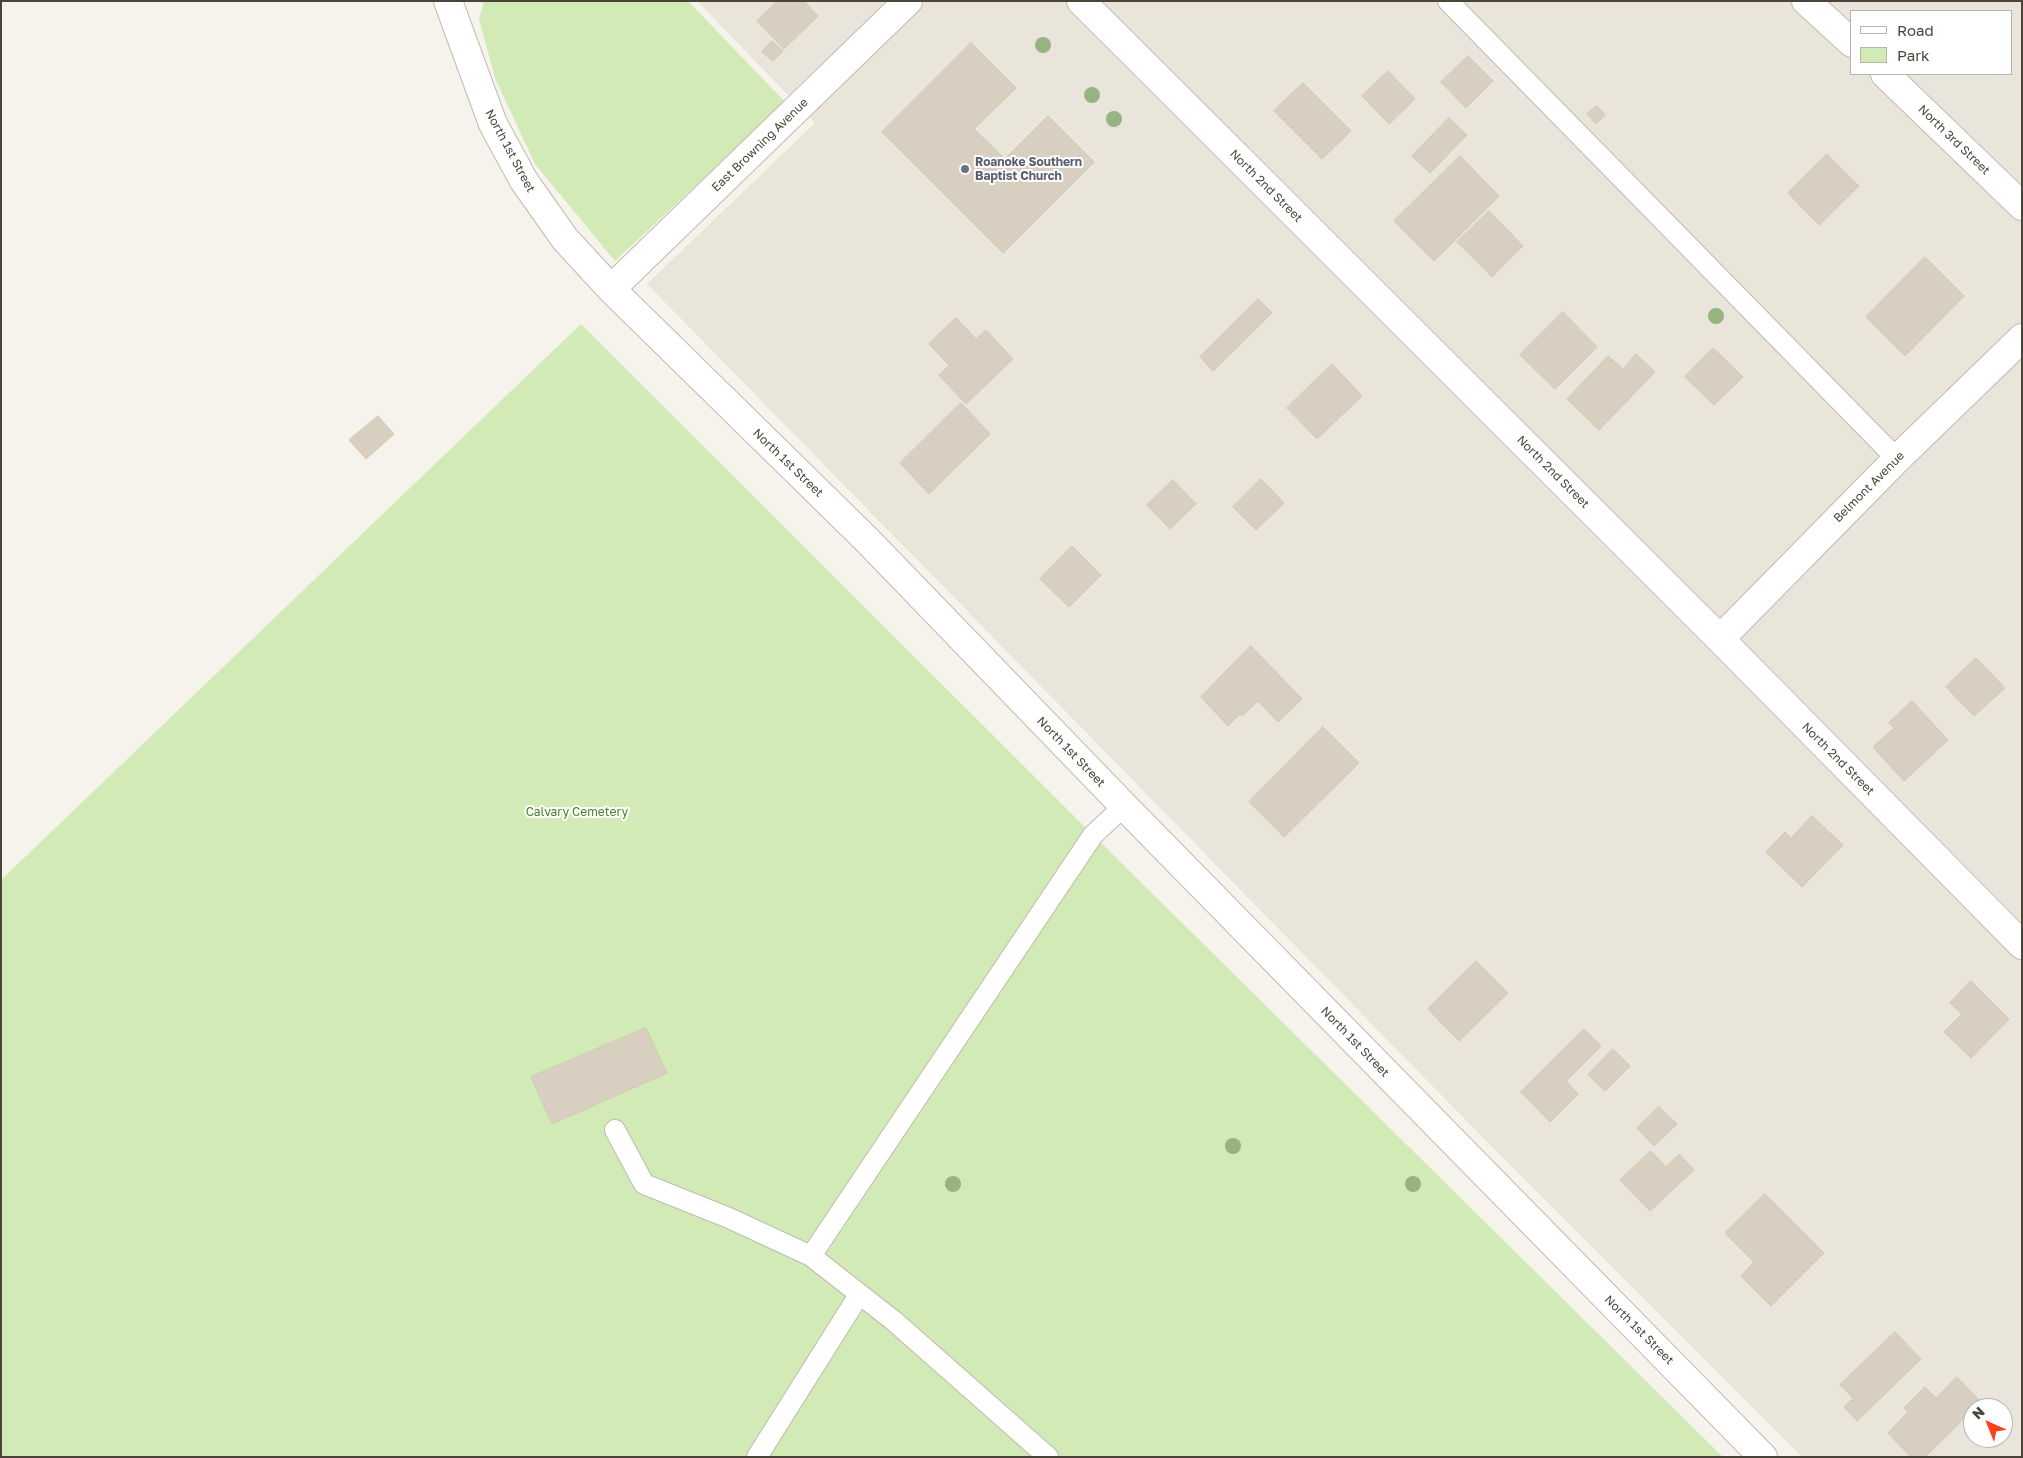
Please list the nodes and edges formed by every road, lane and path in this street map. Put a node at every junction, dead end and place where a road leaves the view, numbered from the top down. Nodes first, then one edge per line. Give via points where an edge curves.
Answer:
1 (448, 1) edge
2 (908, 1) edge
3 (1081, 1) edge
4 (1448, 1) edge
5 (1806, 1) edge
6 (1850, 41) edge
7 (1886, 75) edge
8 (2022, 206) edge
9 (611, 290) junction
10 (2022, 338) edge
11 (1897, 459) junction
12 (1720, 639) junction
13 (1124, 806) junction
14 (2022, 945) edge
15 (615, 1130) dead end
16 (811, 1256) junction
17 (860, 1295) junction
18 (757, 1457) edge
19 (1048, 1457) edge
20 (1763, 1457) edge

1 - 9 street, North 1st Street via 493,124 524,181 565,240
2 - 9 street, East Browning Avenue
3 - 12 street, North 2nd Street
4 - 11 lane
5 - 6 street
7 - 8 street, North 3rd Street
9 - 13 street, North 1st Street via 868,541
10 - 11 street, Belmont Avenue
11 - 12 street, Belmont Avenue
12 - 14 street, North 2nd Street
13 - 16 lane via 1093,835
13 - 20 street, North 1st Street
15 - 16 lane via 644,1184
16 - 17 lane
17 - 18 lane
17 - 19 lane

